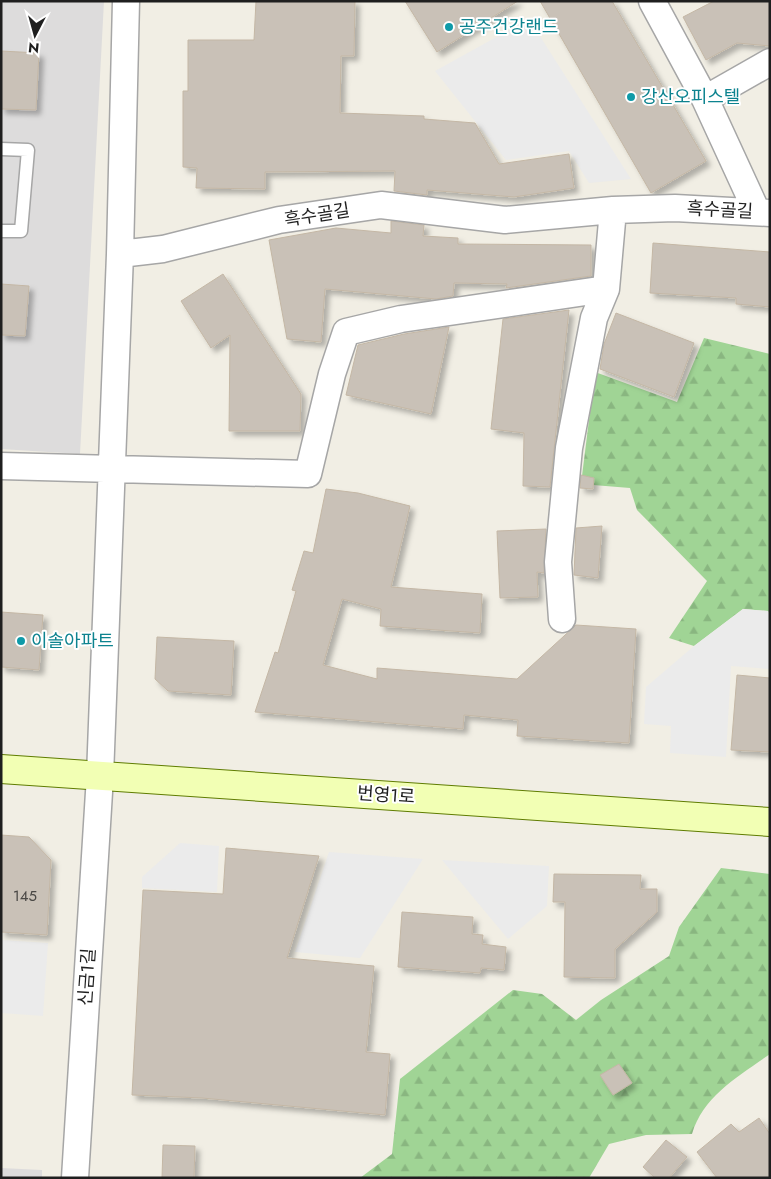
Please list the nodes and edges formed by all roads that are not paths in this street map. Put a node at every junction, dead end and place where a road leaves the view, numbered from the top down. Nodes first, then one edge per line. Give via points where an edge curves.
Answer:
1 (126, 1) edge
2 (663, 5) edge
3 (770, 62) edge
4 (705, 100) junction
5 (1, 149) edge
6 (613, 210) junction
7 (763, 213) edge
8 (1, 231) edge
9 (120, 254) junction
10 (606, 289) junction
11 (1, 466) edge
12 (110, 470) junction
13 (562, 618) dead end
14 (1, 770) edge
15 (100, 776) junction
16 (770, 822) edge
17 (75, 1178) edge

1 - 9 street
2 - 4 street
3 - 4 street
4 - 7 street
5 - 8 lane via 28,150 21,231
6 - 7 street, 흑수골길 via 675,208
6 - 9 street, 흑수골길 via 504,220 381,205 279,220 163,249
6 - 10 street
9 - 12 street, 신금1길
10 - 12 street via 401,319 346,332 332,374 308,474
10 - 13 street via 594,318 569,448 558,562
11 - 12 street
12 - 15 street, 신금1길
14 - 15 main road, 번영1로
15 - 16 main road, 번영1로
15 - 17 street, 신금1길

